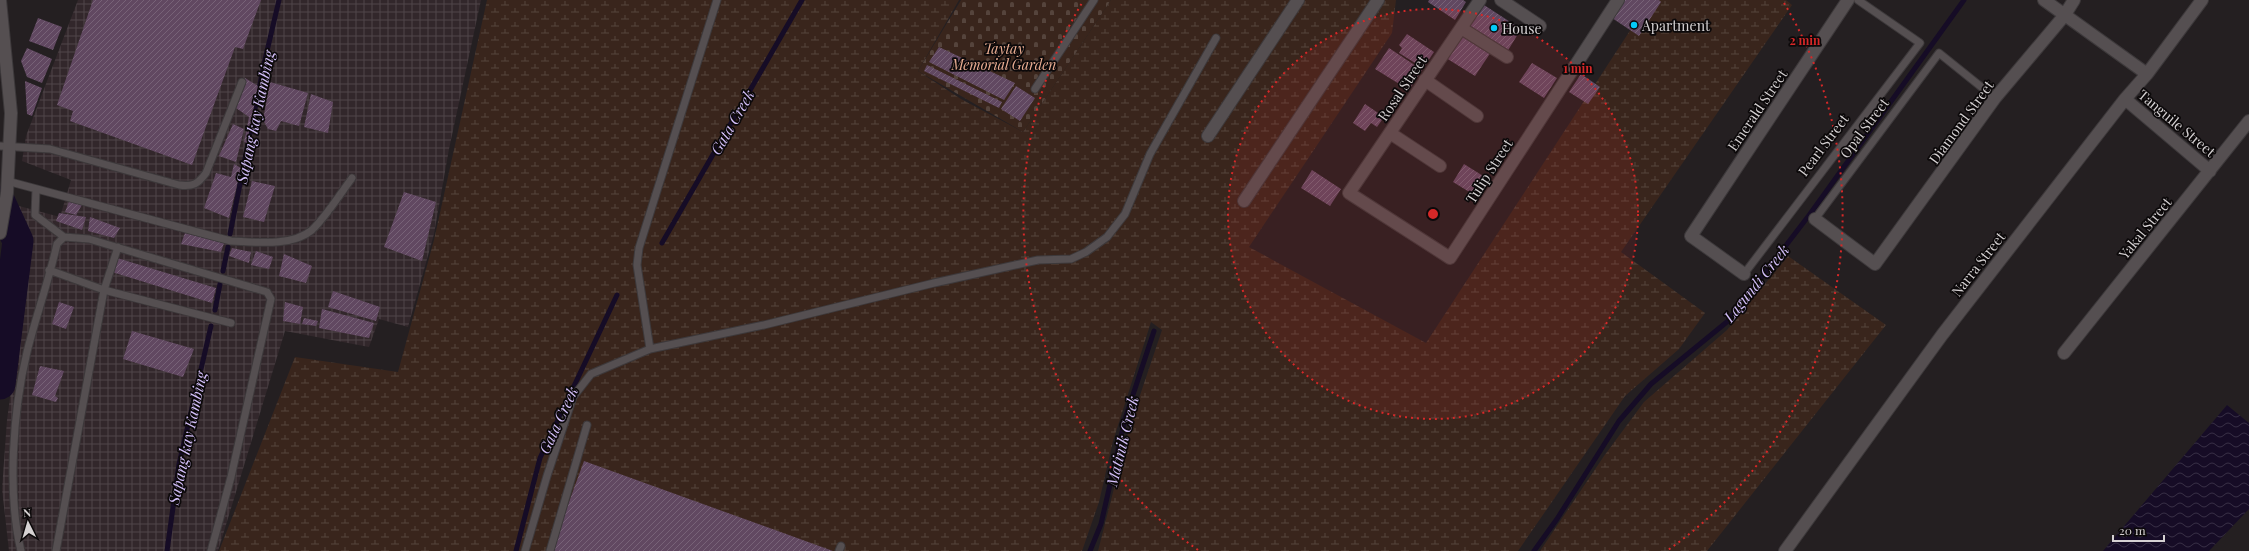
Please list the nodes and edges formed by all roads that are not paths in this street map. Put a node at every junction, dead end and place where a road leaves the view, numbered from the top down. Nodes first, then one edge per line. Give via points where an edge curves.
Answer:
1 (0, 0) edge
2 (717, 0) edge
3 (1094, 0) edge
4 (1298, 0) edge
5 (1378, 0) edge
6 (1480, 0) edge
7 (1501, 0) edge
8 (1618, 0) edge
9 (1848, 0) edge
10 (1858, 0) edge
11 (2044, 0) edge
12 (2074, 0) edge
13 (2202, 0) edge
14 (2064, 16) junction
15 (1540, 26) dead end
16 (1461, 28) junction
17 (1216, 38) dead end
18 (2, 43) edge
19 (1507, 57) dead end
20 (2147, 74) junction
21 (1425, 80) junction
22 (242, 82) dead end
23 (1035, 89) dead end
24 (1995, 98) junction
25 (2125, 99) junction
26 (1477, 116) dead end
27 (2249, 121) edge
28 (1390, 133) junction
29 (1208, 136) dead end
30 (5, 147) edge
31 (1440, 166) dead end
32 (2210, 171) junction
33 (352, 178) dead end
34 (5, 188) edge
35 (36, 189) junction
36 (1349, 193) joint
37 (1244, 200) dead end
38 (1815, 219) joint
39 (0, 233) edge
40 (1691, 236) joint
41 (64, 237) junction
42 (118, 247) junction
43 (1875, 264) joint
44 (49, 270) junction
45 (1744, 274) joint
46 (104, 290) junction
47 (232, 324) dead end
48 (650, 350) junction
49 (2064, 353) dead end
50 (587, 425) dead end
51 (21, 551) edge
52 (56, 551) edge
53 (211, 551) edge
54 (525, 551) edge
55 (550, 551) edge
56 (1785, 551) edge

1 - 18 street
2 - 48 lane via 639,248 637,265
3 - 23 lane
4 - 29 street
5 - 37 street
6 - 16 street, Rosal Street
7 - 15 street
8 - 36 street, Tulip Street via 1450,258
9 - 40 street, Emerald Street
10 - 45 lane, Pearl Street via 1920,43
11 - 14 street
12 - 14 street, Diamond Street
13 - 20 street, Narra Street
14 - 20 street
14 - 24 street, Diamond Street
16 - 19 street
16 - 21 street, Rosal Street
17 - 48 lane via 1150,154 1125,214 1107,237 1086,252 1071,259 1038,260 934,282 764,325
18 - 30 street via 11,113
20 - 25 street, Narra Street
21 - 26 street
21 - 28 street, Rosal Street
22 - 30 lane via 206,173 199,182 191,186 179,185 50,148
24 - 38 lane, Opal Street via 1939,53
24 - 43 street, Diamond Street
25 - 32 street, Tanguile Street
25 - 56 street, Narra Street via 1942,335
27 - 32 street, Yakal Street
28 - 31 street
28 - 36 street, Rosal Street
30 - 34 street
32 - 49 street, Yakal Street
33 - 35 lane via 312,230 291,240 260,242 231,241
34 - 35 lane
34 - 39 street
35 - 41 lane via 35,215
38 - 43 street, Opal Street
40 - 45 street, Pearl Street
41 - 42 lane via 89,239
41 - 44 lane via 57,244
42 - 46 lane
42 - 53 lane via 267,292 271,299 231,477
44 - 46 lane
44 - 51 lane via 26,353 15,428 14,502
46 - 47 lane
46 - 52 lane
48 - 54 lane via 591,374 573,397 546,476
50 - 55 lane

